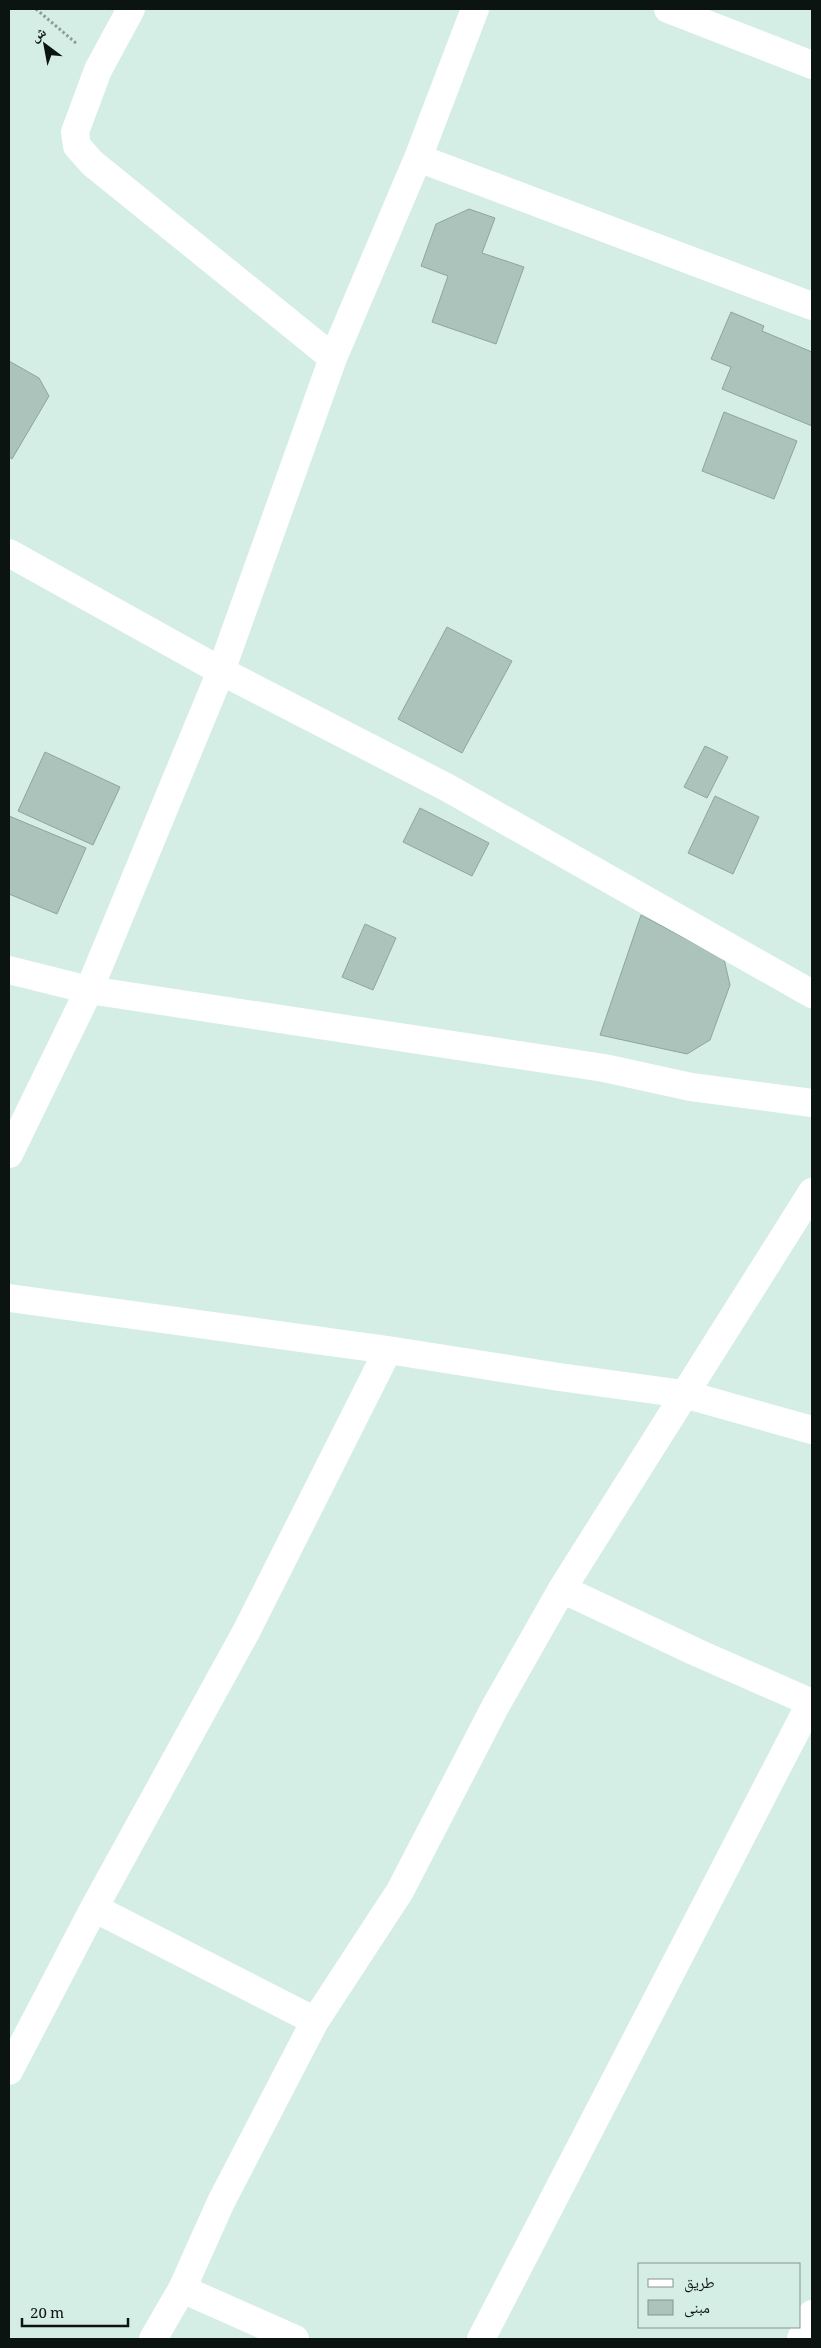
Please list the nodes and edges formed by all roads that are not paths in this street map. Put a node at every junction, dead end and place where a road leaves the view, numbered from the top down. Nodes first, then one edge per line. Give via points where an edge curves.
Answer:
1 (132, 9) edge
2 (475, 9) edge
3 (668, 9) edge
4 (812, 65) edge
5 (418, 158) junction
6 (812, 306) edge
7 (333, 358) junction
8 (9, 553) edge
9 (221, 671) junction
10 (9, 970) edge
11 (89, 990) junction
12 (812, 994) edge
13 (812, 1103) edge
14 (9, 1154) edge
15 (812, 1192) edge
16 (9, 1298) edge
17 (388, 1350) junction
18 (684, 1394) junction
19 (812, 1430) edge
20 (562, 1589) junction
21 (812, 1703) edge
22 (94, 1908) junction
23 (315, 2021) junction
24 (9, 2071) edge
25 (182, 2289) junction
26 (812, 2314) edge
27 (153, 2339) edge
28 (295, 2339) edge
29 (481, 2339) edge
30 (801, 2339) edge

1 - 7 street via 98,70 75,132 78,146 92,164
2 - 5 street
3 - 4 street
5 - 6 street
5 - 7 street
7 - 9 street
8 - 9 street
9 - 11 street
9 - 12 street via 448,788
10 - 11 street
11 - 13 street via 604,1068 691,1087
11 - 14 street
15 - 18 street
16 - 17 street
17 - 18 street
17 - 22 street via 246,1632
18 - 19 street
18 - 20 street
20 - 21 street
20 - 23 street via 495,1707 400,1891
21 - 29 street
22 - 23 street
22 - 24 street
23 - 25 street via 221,2202
25 - 27 street
25 - 28 street
26 - 30 street

